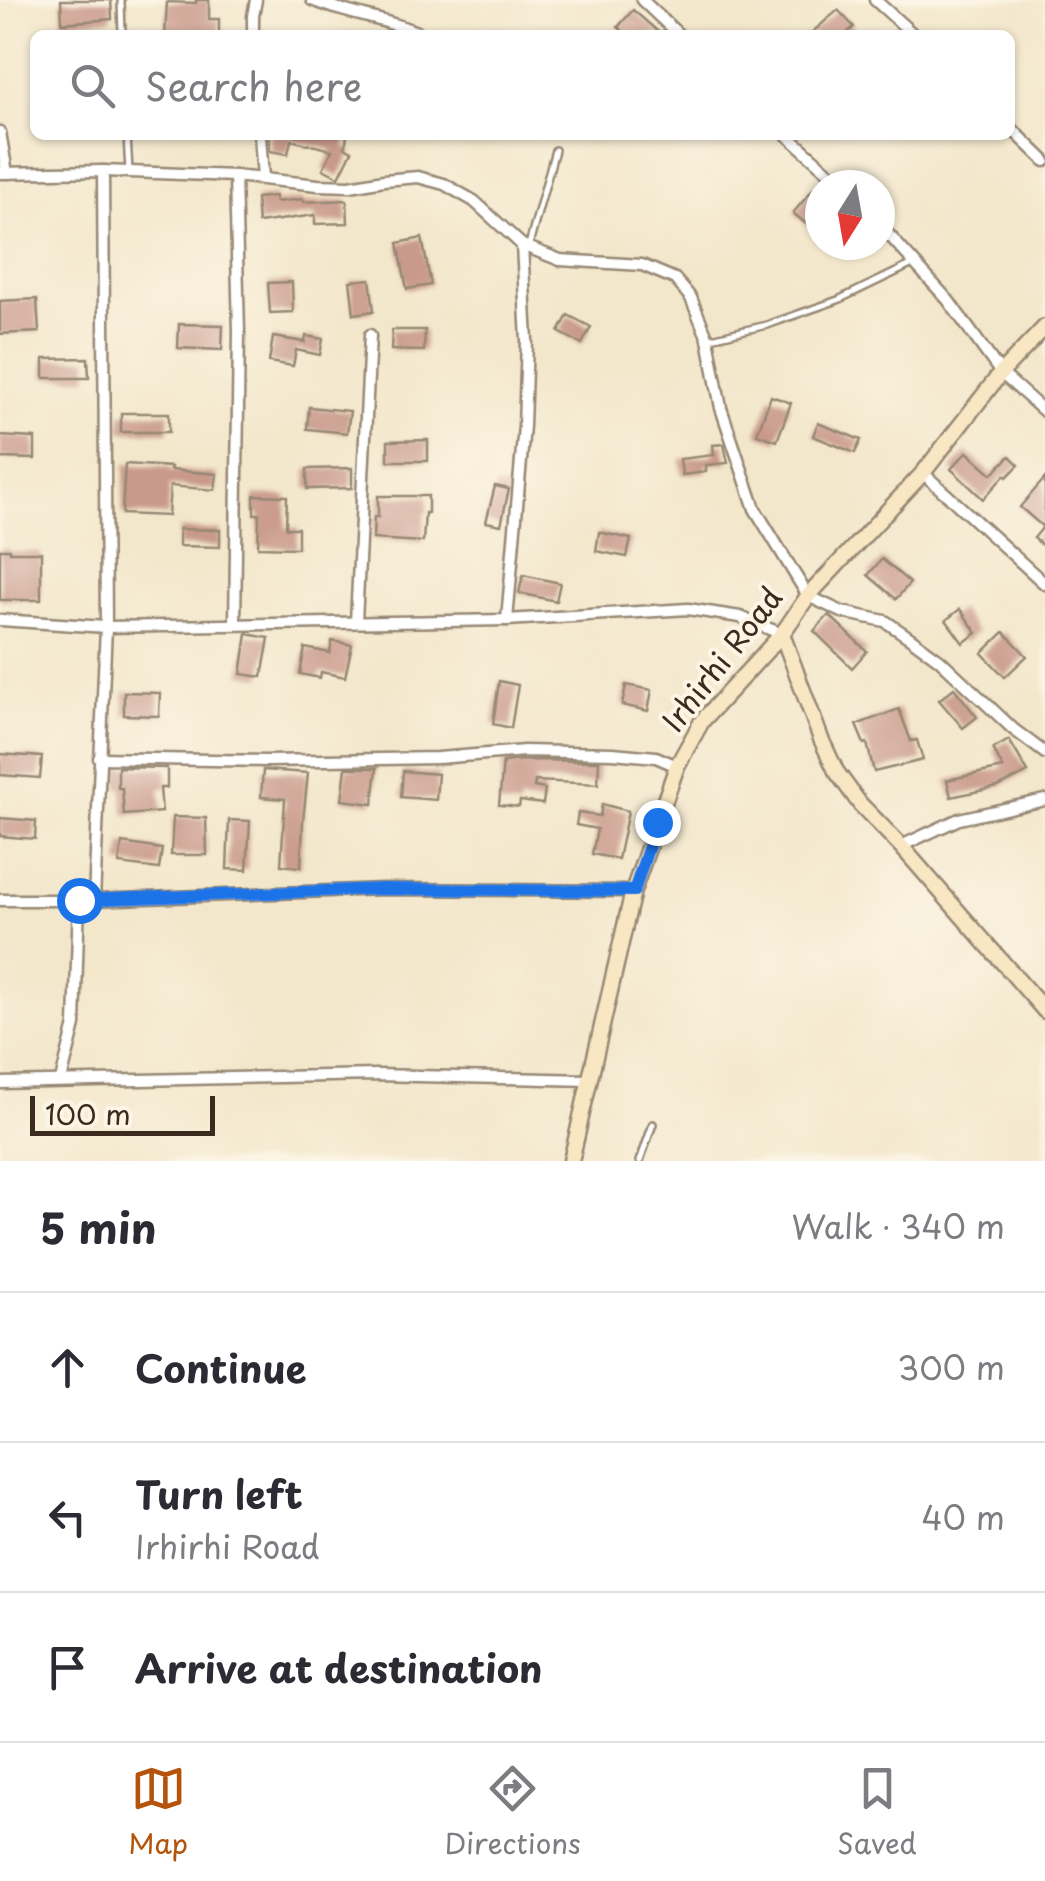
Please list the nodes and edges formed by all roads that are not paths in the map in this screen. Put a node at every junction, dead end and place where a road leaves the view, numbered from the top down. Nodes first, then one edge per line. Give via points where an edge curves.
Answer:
1 (122, 0) edge
2 (256, 0) edge
3 (312, 0) edge
4 (642, 0) edge
5 (874, 0) edge
6 (122, 30) edge
7 (254, 30) edge
8 (411, 30) edge
9 (674, 30) edge
10 (908, 30) edge
11 (1015, 131) edge
12 (0, 132) edge
13 (127, 140) edge
14 (260, 140) edge
15 (793, 140) edge
16 (555, 150) dead end
17 (1042, 153) edge
18 (826, 170) edge
19 (103, 171) junction
20 (129, 172) junction
21 (3, 173) edge
22 (235, 176) junction
23 (263, 179) junction
24 (895, 242) edge
25 (525, 247) junction
26 (914, 263) junction
27 (1045, 326) edge
28 (370, 335) dead end
29 (708, 338) junction
30 (1001, 373) junction
31 (1045, 412) edge
32 (923, 472) junction
33 (1045, 584) edge
34 (808, 596) junction
35 (0, 620) edge
36 (506, 620) junction
37 (356, 622) junction
38 (235, 624) junction
39 (106, 628) junction
40 (782, 634) junction
41 (1045, 754) edge
42 (100, 758) junction
43 (677, 766) junction
44 (1045, 800) edge
45 (901, 846) junction
46 (634, 891) junction
47 (0, 900) edge
48 (79, 900) junction
49 (94, 900) junction
50 (1045, 1011) edge
51 (60, 1080) junction
52 (588, 1080) junction
53 (0, 1083) edge
54 (653, 1124) dead end
55 (570, 1161) edge
56 (640, 1161) edge

1 - 6 lane
2 - 7 street
3 - 8 street
4 - 9 street
5 - 10 street
11 - 17 street
12 - 21 street
13 - 20 lane
14 - 23 street
15 - 18 street
16 - 25 lane
19 - 20 street
19 - 21 street
19 - 39 street
20 - 22 street
22 - 23 street
22 - 38 street
23 - 25 street via 350,186 418,178 444,184
24 - 26 street
25 - 29 street via 560,260 642,266 675,279
25 - 36 street via 524,426
26 - 29 lane via 838,300
26 - 30 street
27 - 30 street, Irhirhi Road
28 - 37 street
29 - 34 street via 721,408 755,509
30 - 31 street
30 - 32 street, Irhirhi Road
32 - 33 street
32 - 34 street, Irhirhi Road
34 - 40 street, Irhirhi Road
34 - 41 street via 885,621 940,660
35 - 39 street
36 - 37 street
36 - 40 street via 688,609
37 - 38 street
38 - 39 street
39 - 42 street
40 - 43 street, Irhirhi Road via 702,722
40 - 45 street via 836,771
42 - 43 street via 438,758 524,751 656,757
42 - 49 street
43 - 46 street, Irhirhi Road
44 - 45 street via 959,819
45 - 50 street
46 - 49 street via 382,889
46 - 52 street, Irhirhi Road
47 - 48 street
48 - 49 street
48 - 51 street via 74,1025
51 - 52 street
51 - 53 street
52 - 55 street, Irhirhi Road
54 - 56 lane

